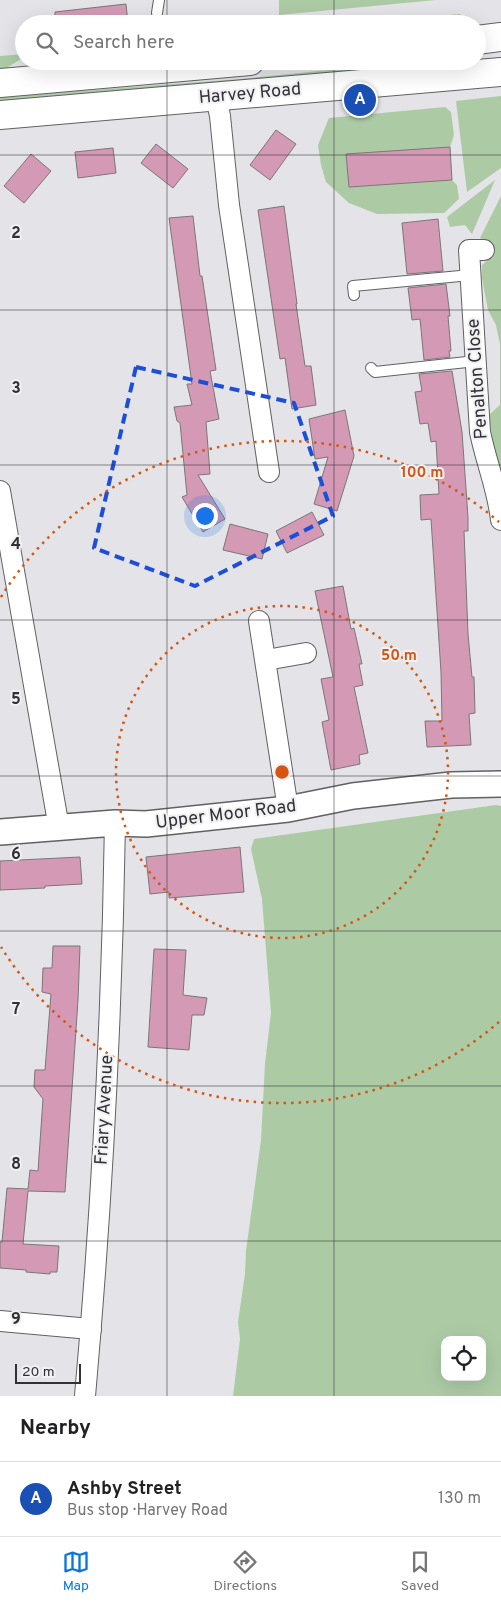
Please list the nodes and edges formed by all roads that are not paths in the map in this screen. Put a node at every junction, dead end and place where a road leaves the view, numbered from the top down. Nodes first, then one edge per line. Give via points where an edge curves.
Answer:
1 (159, 0) edge
2 (157, 13) dead end
3 (501, 37) edge
4 (486, 39) edge
5 (152, 70) edge
6 (501, 72) edge
7 (0, 84) edge
8 (216, 97) junction
9 (0, 115) edge
10 (484, 250) dead end
11 (471, 275) junction
12 (354, 295) dead end
13 (476, 361) junction
14 (371, 368) dead end
15 (268, 472) dead end
16 (0, 491) edge
17 (501, 520) edge
18 (259, 620) dead end
19 (306, 653) dead end
20 (266, 660) junction
21 (501, 784) edge
22 (288, 809) junction
23 (115, 823) junction
24 (59, 828) junction
25 (0, 832) edge
26 (0, 1321) edge
27 (91, 1330) junction
28 (85, 1396) edge

1 - 2 lane
3 - 4 highway
5 - 7 highway, Harvey Road
6 - 8 highway, Harvey Road
8 - 9 highway, Harvey Road
8 - 15 street
10 - 11 street, Penalton Close via 469,250
11 - 12 lane via 353,286
11 - 13 street, Penalton Close
13 - 14 lane via 375,372
13 - 17 street, Penalton Close via 480,432
16 - 24 street
18 - 20 street
19 - 20 street
20 - 22 street
21 - 22 street, Upper Moor Road via 451,785 353,796
22 - 23 street, Upper Moor Road via 146,824
23 - 24 street, Upper Moor Road
23 - 27 street, Friary Avenue via 108,1076
24 - 25 street, Upper Moor Road
26 - 27 street
27 - 28 street, Friary Avenue

